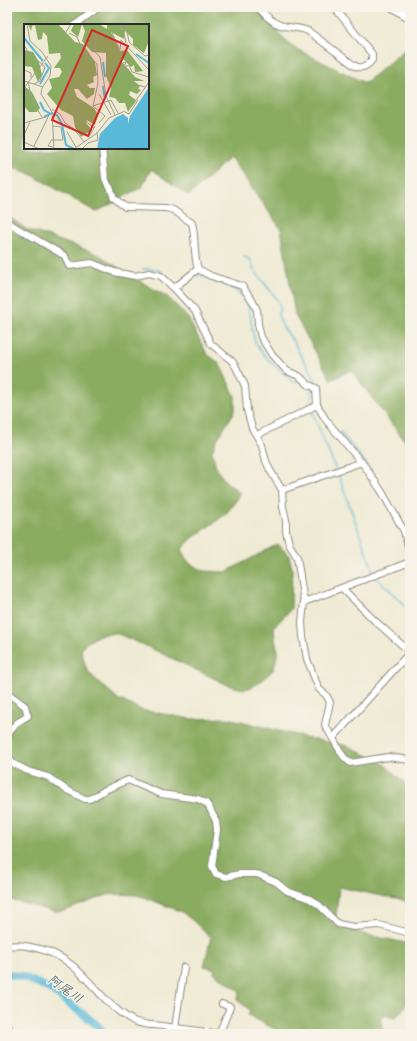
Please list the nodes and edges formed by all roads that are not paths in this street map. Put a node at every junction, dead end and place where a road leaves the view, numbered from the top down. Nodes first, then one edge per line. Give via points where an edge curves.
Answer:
1 (99, 7) edge
2 (258, 7) edge
3 (334, 7) edge
4 (391, 7) edge
5 (402, 7) edge
6 (410, 14) edge
7 (410, 19) edge
8 (76, 24) edge
9 (102, 149) edge
10 (7, 222) edge
11 (198, 269) junction
12 (174, 288) junction
13 (317, 405) junction
14 (257, 435) junction
15 (362, 462) junction
16 (282, 490) junction
17 (410, 554) edge
18 (410, 562) edge
19 (342, 588) junction
20 (304, 602) junction
21 (410, 652) edge
22 (7, 688) edge
23 (7, 735) edge
24 (333, 738) junction
25 (7, 754) edge
26 (410, 760) edge
27 (410, 933) edge
28 (7, 946) edge
29 (184, 968) dead end
30 (222, 1004) dead end
31 (7, 1027) edge
32 (175, 1028) junction
33 (10, 1034) edge
34 (219, 1034) edge

1 - 8 street
2 - 3 street via 272,21 308,31 355,66 364,68 372,60 372,54
4 - 7 street
5 - 6 street
9 - 11 street via 105,178 114,198 125,207 173,210 192,223
10 - 12 street via 65,256 69,266 92,264 135,276 149,273 160,276
11 - 12 street
11 - 13 street via 242,286 247,291 257,310 261,337 272,355 287,371 316,388
12 - 14 street via 195,311 211,344 236,367 245,386 249,419
13 - 14 street
13 - 15 street via 326,420
14 - 16 street via 270,470
15 - 16 street
15 - 17 street via 404,531
16 - 20 street via 286,531 297,557
18 - 19 street
19 - 20 street
19 - 21 street
20 - 24 street via 302,622 307,659 319,689 330,702 325,725
21 - 24 street
22 - 23 street via 10,695 25,706 28,716 18,722
24 - 26 street via 350,763 388,757
25 - 27 street via 12,763 48,777 85,799 90,799 128,780 160,794 198,798 206,803 216,821 212,866 216,874 265,876 287,891 310,899 338,924 354,928 379,925
28 - 32 street via 29,946 60,956 72,964 131,1020
29 - 32 street
30 - 34 street via 230,1007
31 - 33 main road
32 - 34 street

